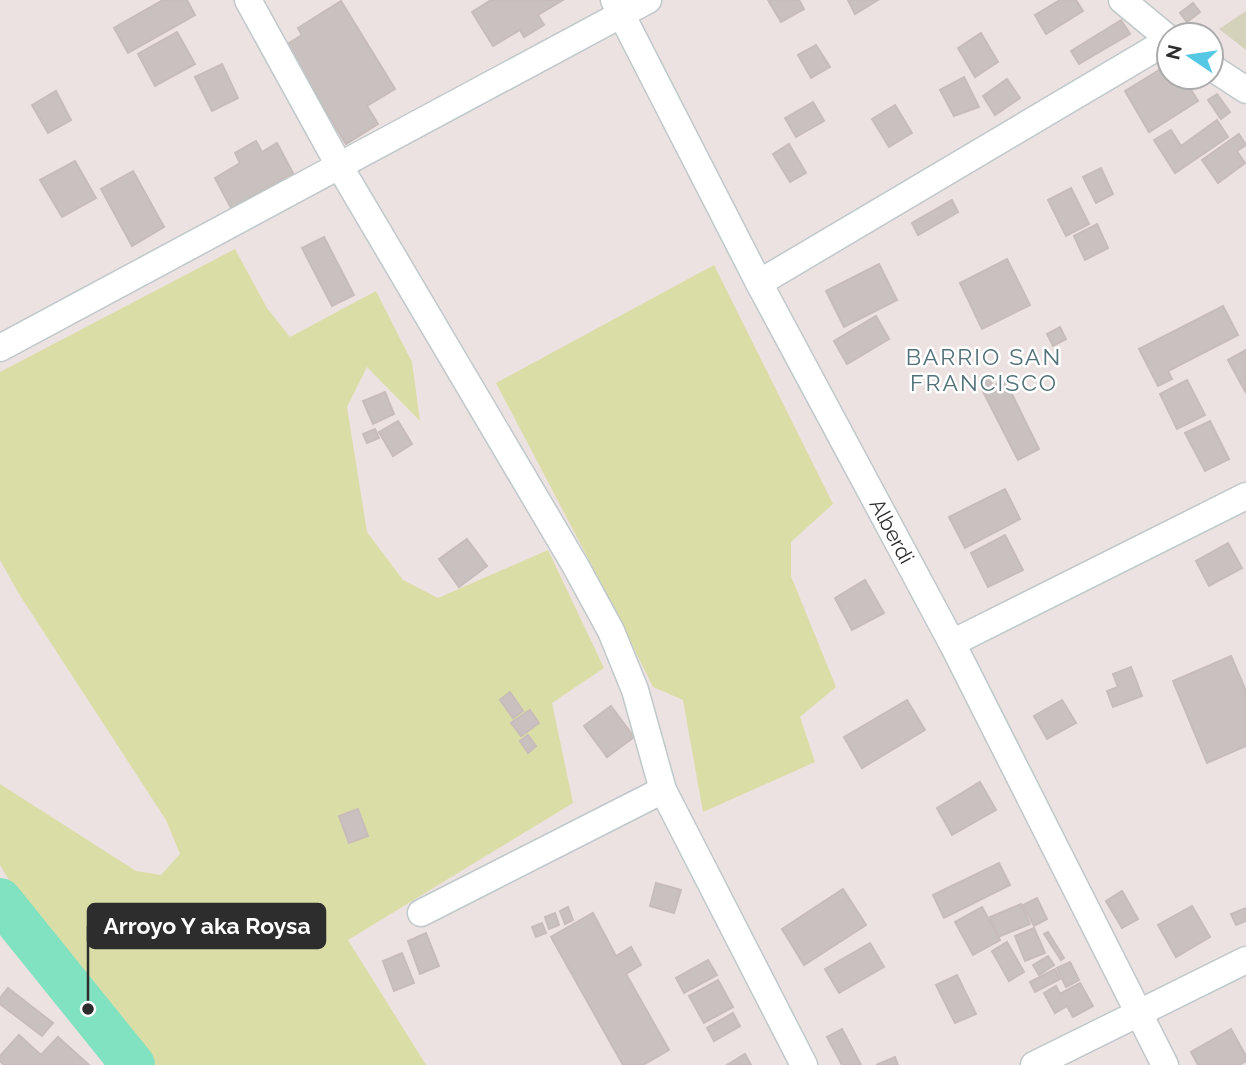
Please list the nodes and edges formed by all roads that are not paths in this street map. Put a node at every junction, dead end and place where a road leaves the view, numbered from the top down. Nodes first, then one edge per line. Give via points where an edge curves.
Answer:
1 (248, 0) edge
2 (648, 0) edge
3 (1122, 0) edge
4 (618, 8) edge
5 (1155, 28) edge
6 (1155, 48) edge
7 (1225, 76) edge
8 (1246, 90) edge
9 (340, 167) junction
10 (759, 283) junction
11 (0, 348) edge
12 (1246, 496) edge
13 (952, 643) junction
14 (663, 790) junction
15 (421, 913) dead end
16 (1246, 960) edge
17 (1139, 1014) junction
18 (804, 1065) edge
19 (1034, 1065) edge
20 (1165, 1065) edge

1 - 9 street
2 - 4 street
3 - 5 street
4 - 9 street
4 - 10 street, Alberdi
6 - 10 street
7 - 8 street
9 - 11 street
9 - 14 street via 611,631 635,690
10 - 13 street, Alberdi
12 - 13 street
13 - 17 street, Alberdi
14 - 15 street
14 - 18 street
16 - 17 street
17 - 19 street
17 - 20 street, Alberdi

